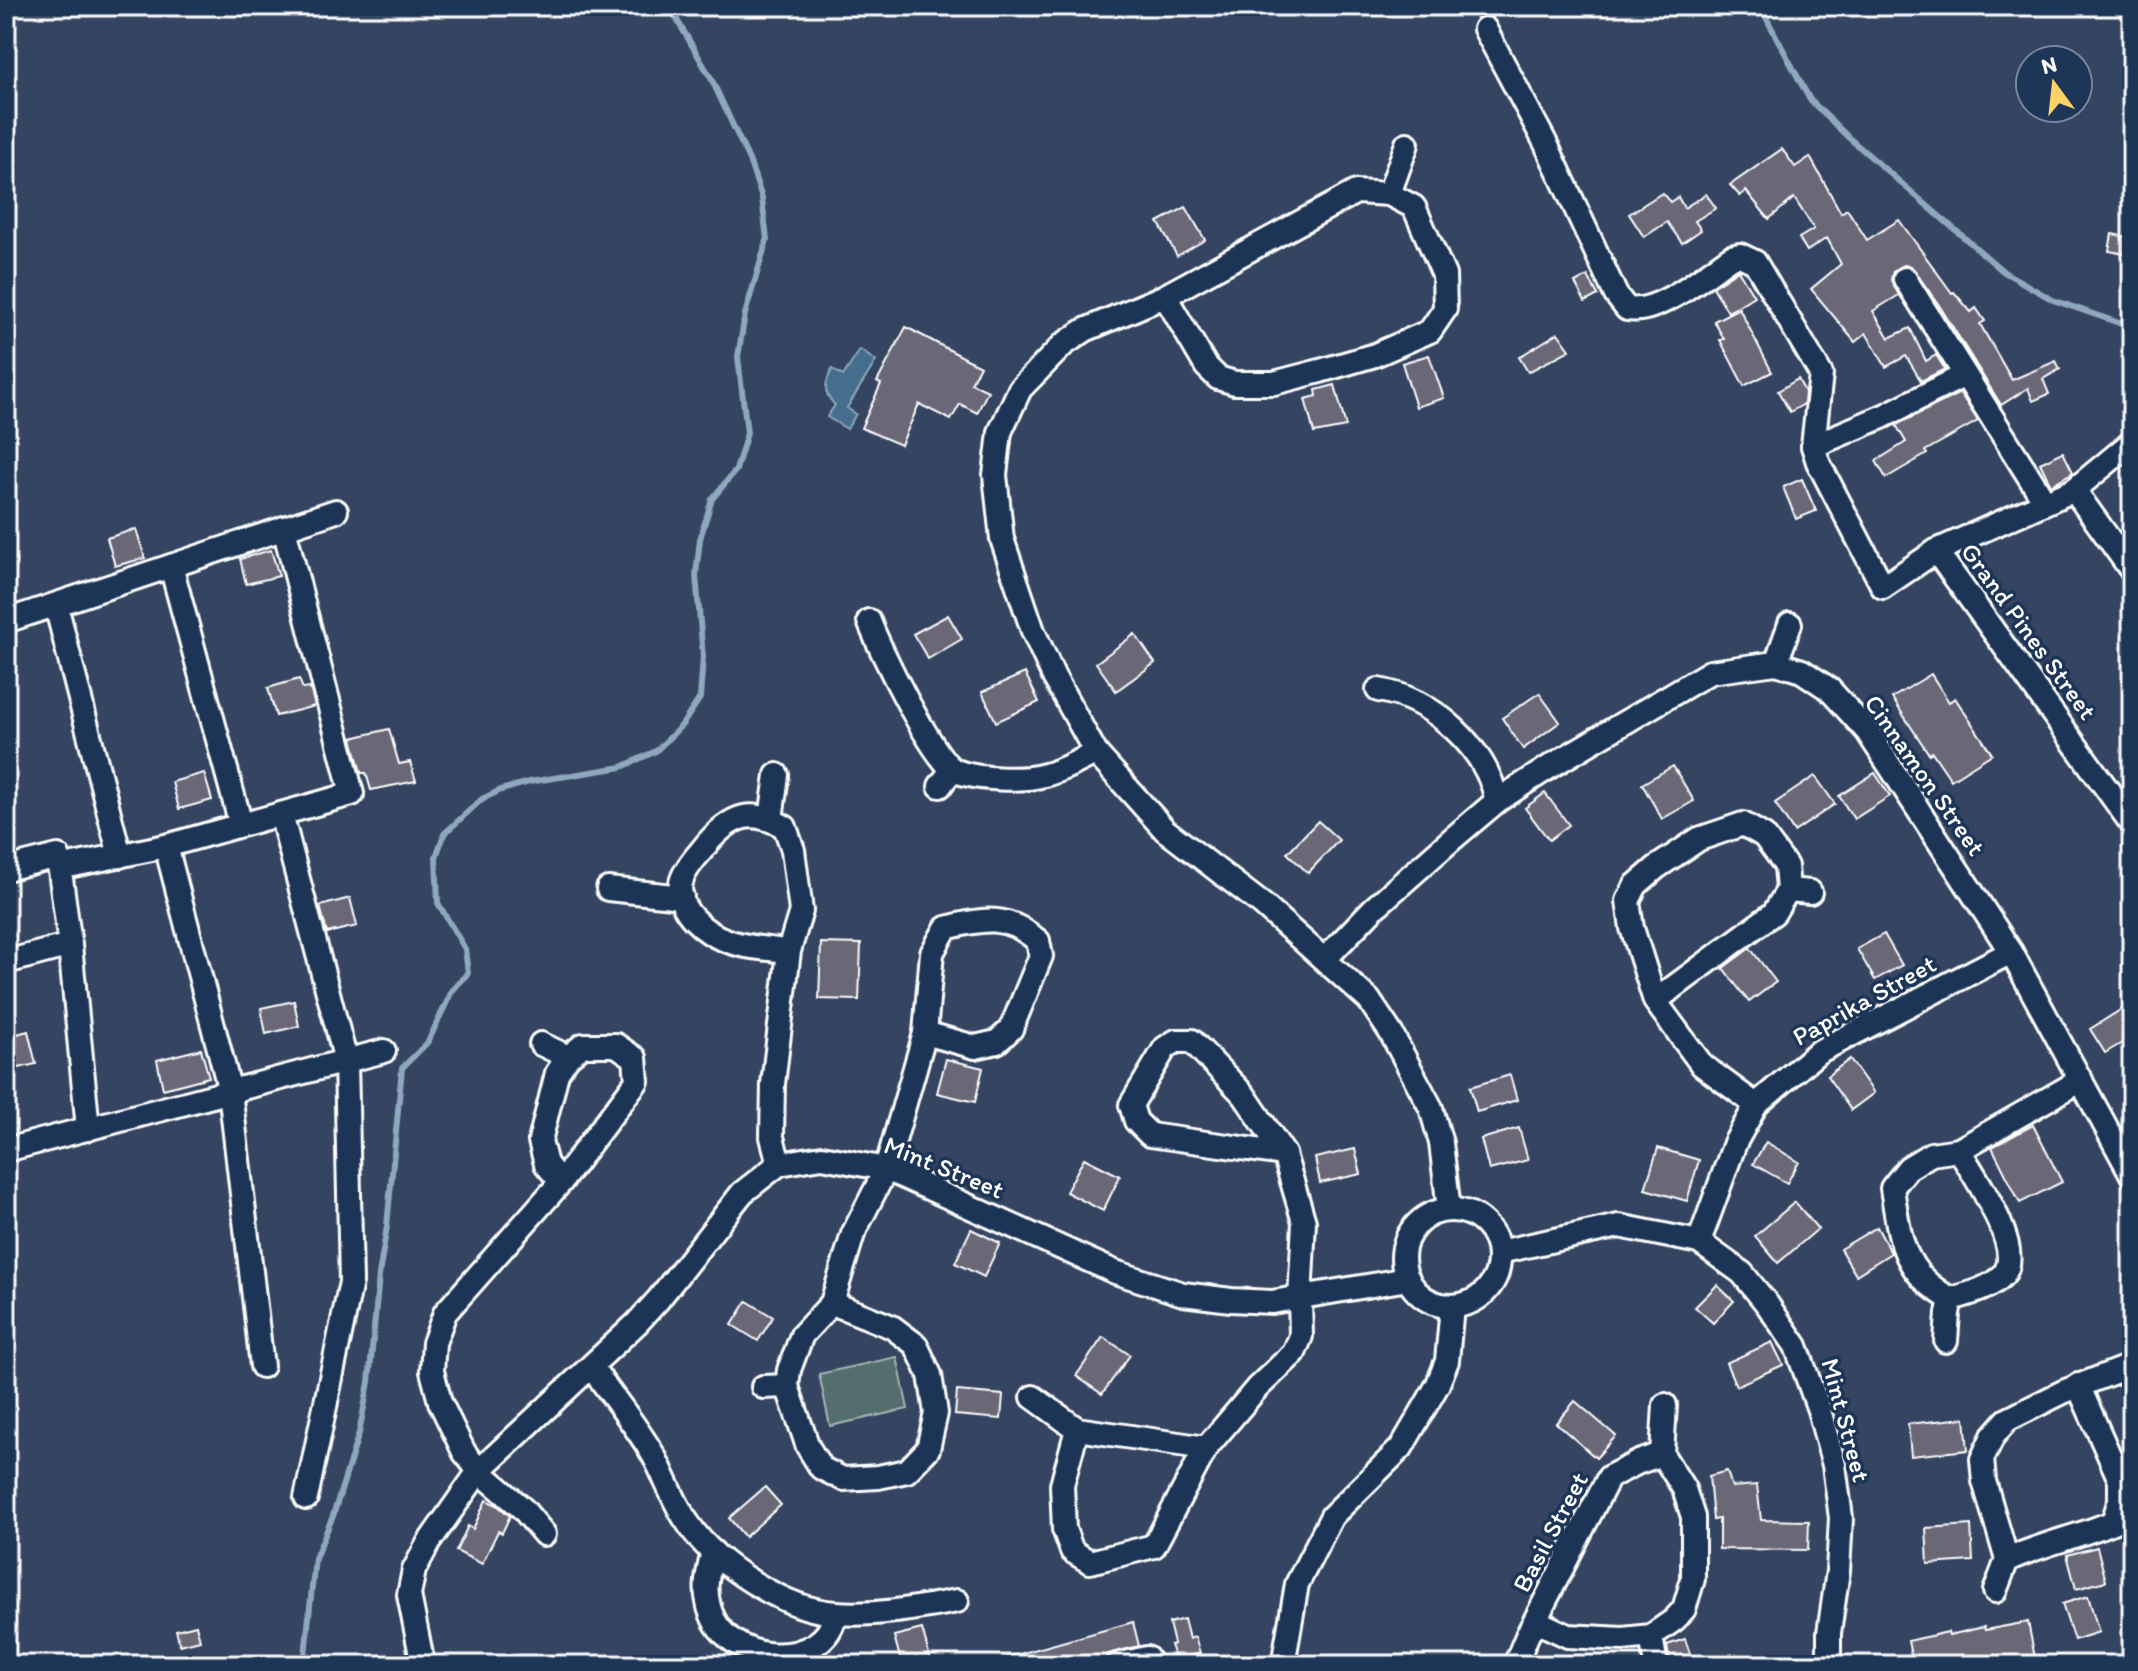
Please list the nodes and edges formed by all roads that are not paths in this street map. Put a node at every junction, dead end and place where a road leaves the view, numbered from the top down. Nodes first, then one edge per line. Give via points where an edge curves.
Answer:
1 (1485, 29) dead end
2 (1407, 144) dead end
3 (1389, 194) junction
4 (1905, 279) dead end
5 (1165, 296) junction
6 (1965, 375) junction
7 (2132, 442) edge
8 (1813, 446) junction
9 (2074, 490) junction
10 (2045, 502) junction
11 (336, 511) dead end
12 (284, 528) junction
13 (1936, 551) junction
14 (171, 566) junction
15 (2132, 571) edge
16 (56, 605) junction
17 (6, 621) edge
18 (869, 621) dead end
19 (1790, 624) dead end
20 (1776, 663) junction
21 (1378, 690) dead end
22 (1096, 753) junction
23 (777, 775) dead end
24 (1497, 801) junction
25 (281, 814) junction
26 (771, 819) junction
27 (2132, 824) edge
28 (241, 825) junction
29 (166, 846) junction
30 (120, 856) junction
31 (59, 868) junction
32 (6, 869) edge
33 (608, 889) dead end
34 (682, 897) junction
35 (70, 945) junction
36 (789, 951) junction
37 (2011, 952) junction
38 (1325, 959) junction
39 (6, 962) edge
40 (1655, 1001) junction
41 (925, 1033) junction
42 (541, 1044) dead end
43 (384, 1051) dead end
44 (568, 1057) junction
45 (346, 1061) junction
46 (2081, 1080) junction
47 (230, 1091) junction
48 (1756, 1105) junction
49 (88, 1129) junction
50 (6, 1150) edge
51 (1959, 1150) junction
52 (1284, 1154) junction
53 (779, 1164) junction
54 (886, 1169) junction
55 (2132, 1175) edge
56 (561, 1182) junction
57 (1449, 1210) junction
58 (1699, 1242) junction
59 (1499, 1252) junction
60 (1408, 1279) junction
61 (1300, 1299) junction
62 (1951, 1299) junction
63 (832, 1303) junction
64 (1452, 1306) junction
65 (1946, 1341) dead end
66 (2132, 1365) edge
67 (262, 1366) dead end
68 (592, 1367) junction
69 (2078, 1385) junction
70 (787, 1386) junction
71 (763, 1387) dead end
72 (1033, 1397) dead end
73 (1665, 1405) dead end
74 (1077, 1429) junction
75 (1206, 1448) junction
76 (1662, 1454) junction
77 (479, 1471) junction
78 (306, 1498) dead end
79 (544, 1534) dead end
80 (713, 1552) junction
81 (2007, 1560) junction
82 (1995, 1591) dead end
83 (957, 1601) dead end
84 (835, 1613) junction
85 (1536, 1621) junction
86 (1651, 1636) junction
87 (737, 1656) edge
88 (423, 1665) edge
89 (1117, 1665) edge
90 (1151, 1665) edge
91 (1283, 1665) edge
92 (1515, 1665) edge
93 (1656, 1665) edge
94 (1829, 1665) edge

1 - 8 street via 1627,309 1670,299 1731,257 1755,262 1821,374
2 - 3 street
3 - 5 street via 1356,192
3 - 5 street via 1414,207 1444,275 1445,309 1430,331 1320,371 1274,383 1235,383 1218,378 1206,366
4 - 6 street
5 - 22 street via 1064,344 1020,389 1000,432 995,475 1002,539 1033,631
6 - 8 street
6 - 10 street
7 - 9 street
8 - 13 street via 1883,587
9 - 10 street
9 - 15 street
10 - 13 street
11 - 12 street
12 - 14 street
12 - 25 street via 352,794
13 - 27 street, Grand Pines Street
14 - 16 street
14 - 28 street
16 - 17 street
16 - 30 street
18 - 22 street via 900,689 941,757 946,778 1047,775
19 - 20 street
20 - 24 street via 1710,672
20 - 37 street, Cinnamon Street via 1802,671 1829,689 1867,731
21 - 24 street via 1411,699 1465,740 1492,779
22 - 38 street via 1165,830
23 - 26 street
24 - 38 street via 1373,909
25 - 28 street
25 - 45 street
26 - 34 street via 744,817 715,833 681,882
26 - 36 street via 785,827 793,850 801,911
28 - 29 street
29 - 30 street
29 - 47 street
30 - 31 street
31 - 32 street via 58,856
31 - 35 street
33 - 34 street
34 - 36 street via 692,919 715,935
35 - 39 street
35 - 49 street
36 - 53 street via 773,1084 772,1137
37 - 46 street, Cinnamon Street
37 - 48 street, Paprika Street via 1818,1052
38 - 57 street via 1369,1000 1431,1108
40 - 40 street via 1632,928 1628,901 1636,885 1699,839 1743,824 1764,836 1799,891
40 - 48 street via 1702,1065
41 - 41 street via 932,953 946,928 978,919 1021,925 1047,938 1011,1029 997,1042 975,1047
41 - 54 street
42 - 44 street
43 - 45 street
44 - 56 street via 557,1073 540,1141 546,1164
44 - 56 street via 583,1045 616,1045 635,1058 637,1081
45 - 47 street
45 - 78 street via 351,1282
46 - 51 street
46 - 55 street, Cinnamon Street
47 - 49 street
47 - 67 street
48 - 58 street, Paprika Street via 1725,1168
49 - 50 street
51 - 62 street via 2000,1225 2010,1260 2004,1275
51 - 62 street via 1931,1154 1908,1168 1892,1188 1902,1249 1917,1274
52 - 52 street via 1150,1135 1136,1121 1131,1105 1176,1034 1192,1041 1244,1095
52 - 61 street via 1304,1222
53 - 54 street, Mint Street via 822,1157
53 - 68 street, Mint Street via 742,1193 658,1300
54 - 61 street, Mint Street via 1115,1272 1183,1294 1272,1302
54 - 63 street via 853,1234
56 - 77 street via 445,1313 434,1343 432,1371 440,1402
57 - 59 street via 1477,1217 1495,1238
57 - 60 street via 1433,1214 1410,1234 1403,1264
58 - 59 street, Mint Street via 1619,1226
58 - 94 street, Mint Street via 1742,1273 1767,1304 1796,1346 1819,1410 1841,1518
59 - 64 street via 1488,1290
60 - 61 street, Mint Street
60 - 64 street via 1426,1299
61 - 75 street via 1301,1336 1294,1353
62 - 65 street
63 - 70 street via 802,1335
63 - 70 street via 892,1327 916,1345 930,1375 936,1413 928,1449 907,1471 843,1479 821,1468 808,1447
64 - 91 street via 1447,1361 1437,1386 1401,1448 1332,1516 1297,1584
66 - 69 street
68 - 77 street, Mint Street
68 - 80 street via 653,1455 688,1524
69 - 81 street via 2007,1420 1982,1459
69 - 81 street via 2120,1480 2113,1522
70 - 71 street
72 - 74 street
73 - 76 street
74 - 75 street
74 - 75 street via 1062,1485 1064,1529 1072,1551 1090,1562 1154,1546
76 - 85 street, Basil Street via 1609,1477
76 - 86 street via 1684,1489 1693,1517 1693,1579 1684,1609
77 - 79 street
77 - 88 street, Mint Street via 414,1570 409,1595
80 - 84 street via 764,1590
80 - 87 street via 706,1581 708,1604
81 - 82 street
83 - 84 street
84 - 87 street via 834,1626 798,1653
85 - 86 street, Basil Street via 1568,1636
85 - 92 street, Basil Street
86 - 93 street
89 - 90 street via 1147,1658

